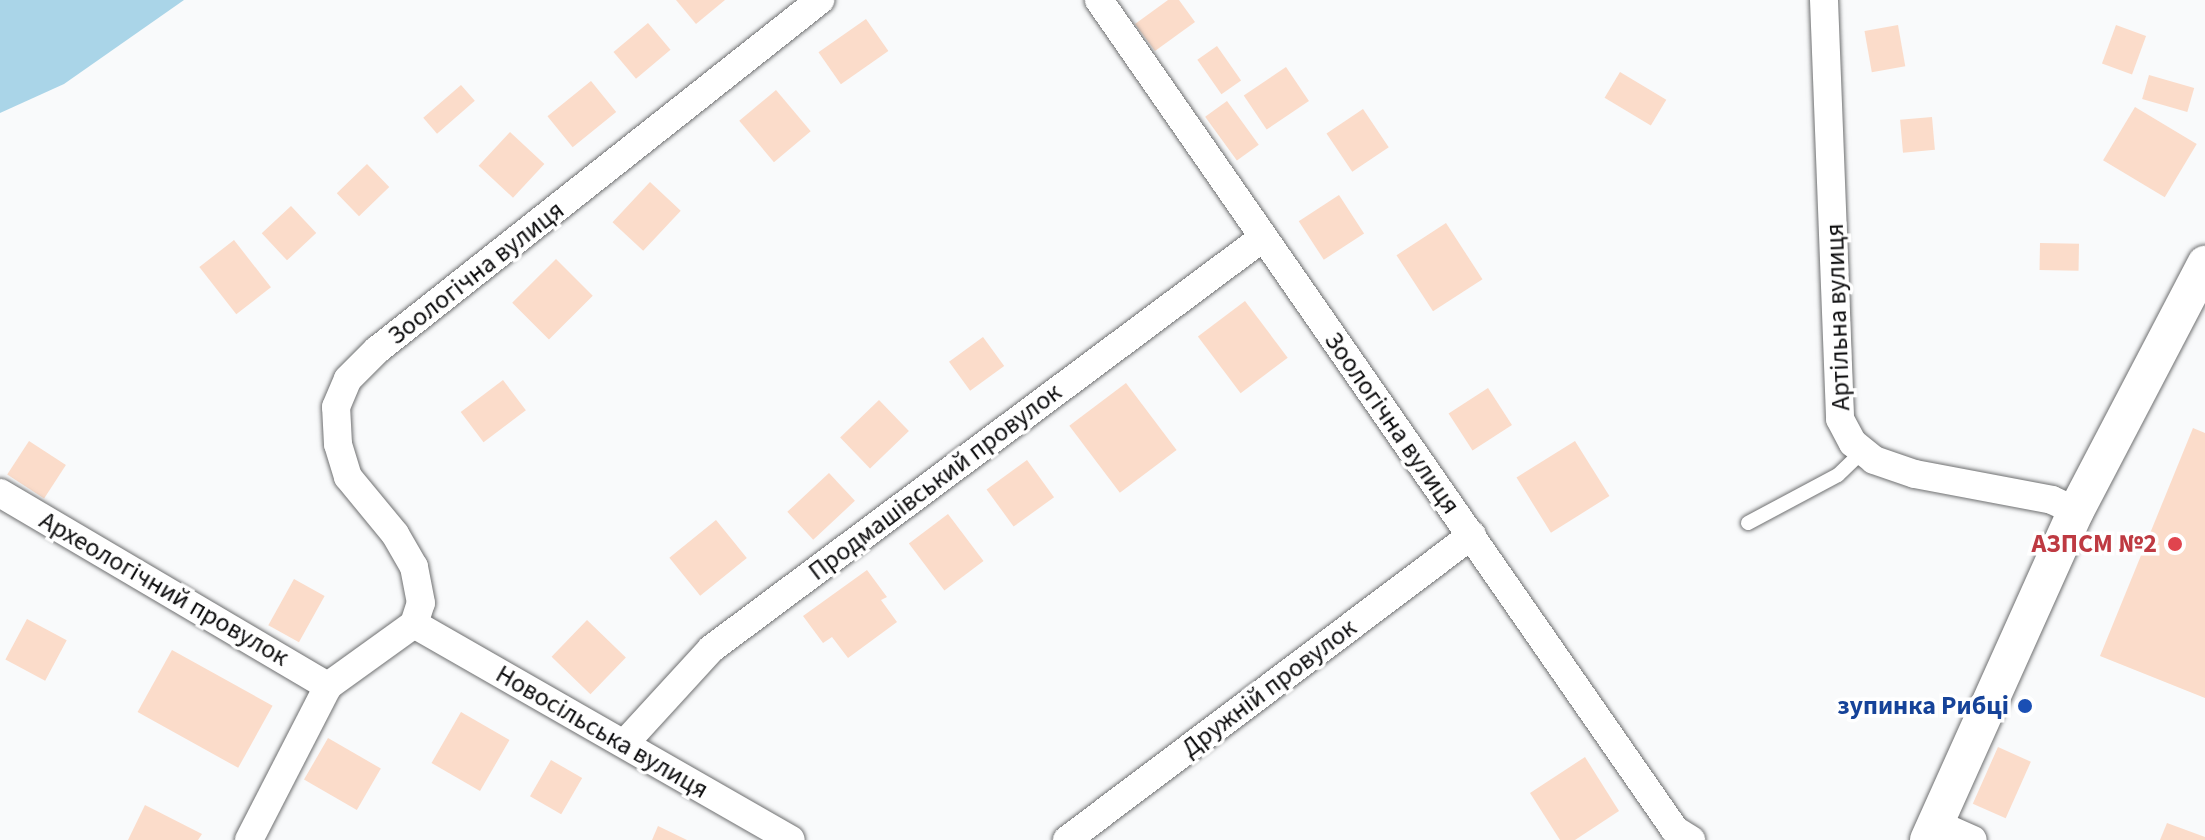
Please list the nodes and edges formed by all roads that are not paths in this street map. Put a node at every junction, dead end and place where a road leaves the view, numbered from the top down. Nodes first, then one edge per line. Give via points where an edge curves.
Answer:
1 (820, 0) edge
2 (1099, 0) edge
3 (1824, 0) edge
4 (1261, 239) junction
5 (2205, 264) edge
6 (1863, 451) junction
7 (0, 493) edge
8 (2076, 511) junction
9 (1748, 523) dead end
10 (1472, 535) junction
11 (414, 624) junction
12 (328, 686) junction
13 (625, 743) junction
14 (1932, 832) edge
15 (1675, 837) edge
16 (249, 840) edge
17 (791, 840) edge
18 (1067, 840) edge
19 (1973, 840) edge

1 - 11 street, Зоологічна вулиця via 377,350 348,379 336,407 338,444 348,477 395,534 414,567 421,603
2 - 4 street, Зоологічна вулиця
3 - 6 street, Артільна вулиця via 1840,419
4 - 10 street, Зоологічна вулиця
4 - 13 street, Продмашівський провулок via 711,649
5 - 8 street
6 - 8 street via 1915,474 2052,500
6 - 9 lane via 1838,475
7 - 12 street, Археологічний провулок
8 - 14 street
10 - 15 street, Зоологічна вулиця
10 - 18 street, Дружній провулок
11 - 12 street
11 - 13 street, Новосільська вулиця
12 - 16 street
13 - 17 street, Новосільська вулиця
14 - 19 street

